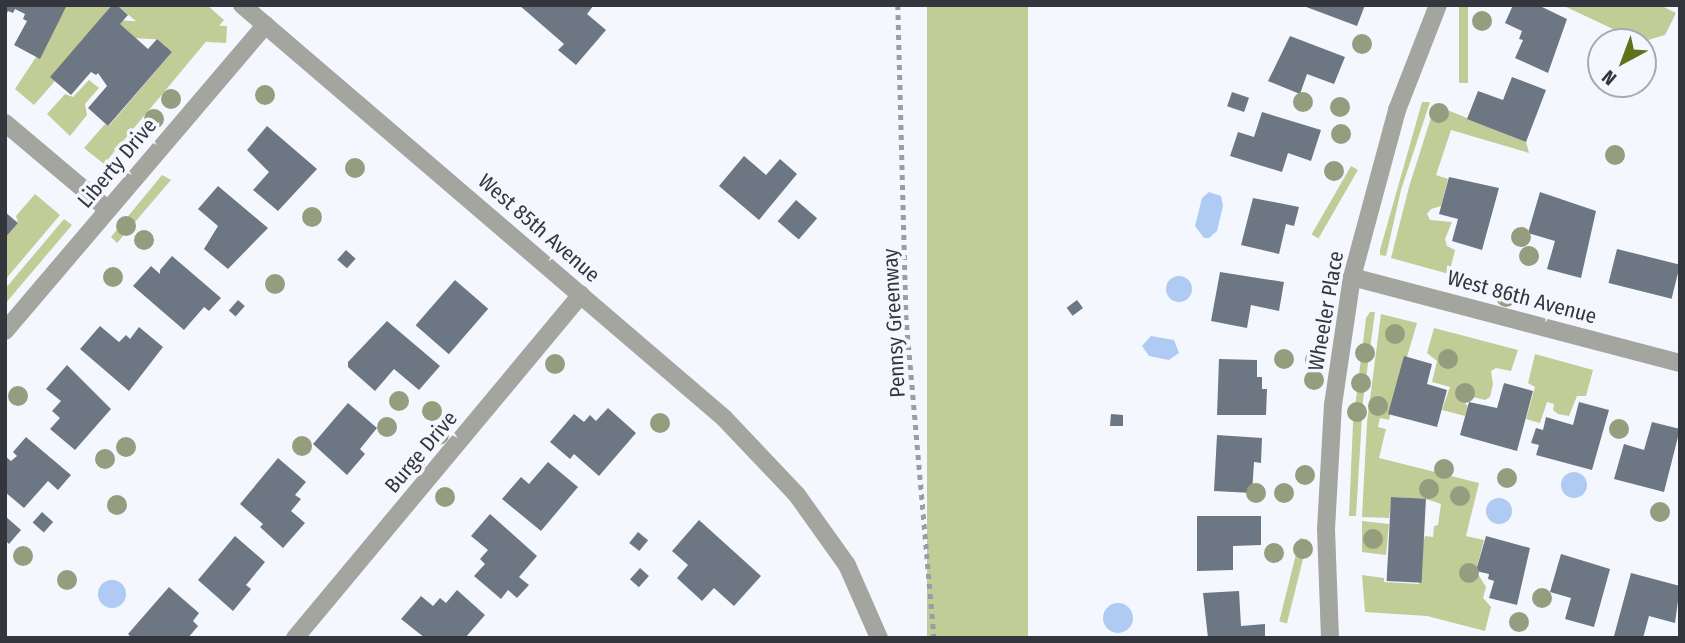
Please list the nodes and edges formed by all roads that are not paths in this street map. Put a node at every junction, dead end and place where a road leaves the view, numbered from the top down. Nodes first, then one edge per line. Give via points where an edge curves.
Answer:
1 (242, 5) edge
2 (1438, 5) edge
3 (265, 25) junction
4 (5, 123) edge
5 (107, 209) junction
6 (1352, 277) junction
7 (582, 295) junction
8 (5, 331) edge
9 (1680, 363) edge
10 (295, 638) edge
11 (879, 638) edge
12 (1330, 638) edge

1 - 3 street, West 85th Avenue
2 - 6 street, Wheeler Place via 1397,110
3 - 5 street, Liberty Drive
3 - 7 street, West 85th Avenue
4 - 5 street
5 - 8 street, Liberty Drive
6 - 9 street, West 86th Avenue
6 - 12 street, Wheeler Place via 1333,405 1326,529
7 - 10 street, Burge Drive
7 - 11 street, West 85th Avenue via 724,418 797,495 847,565

